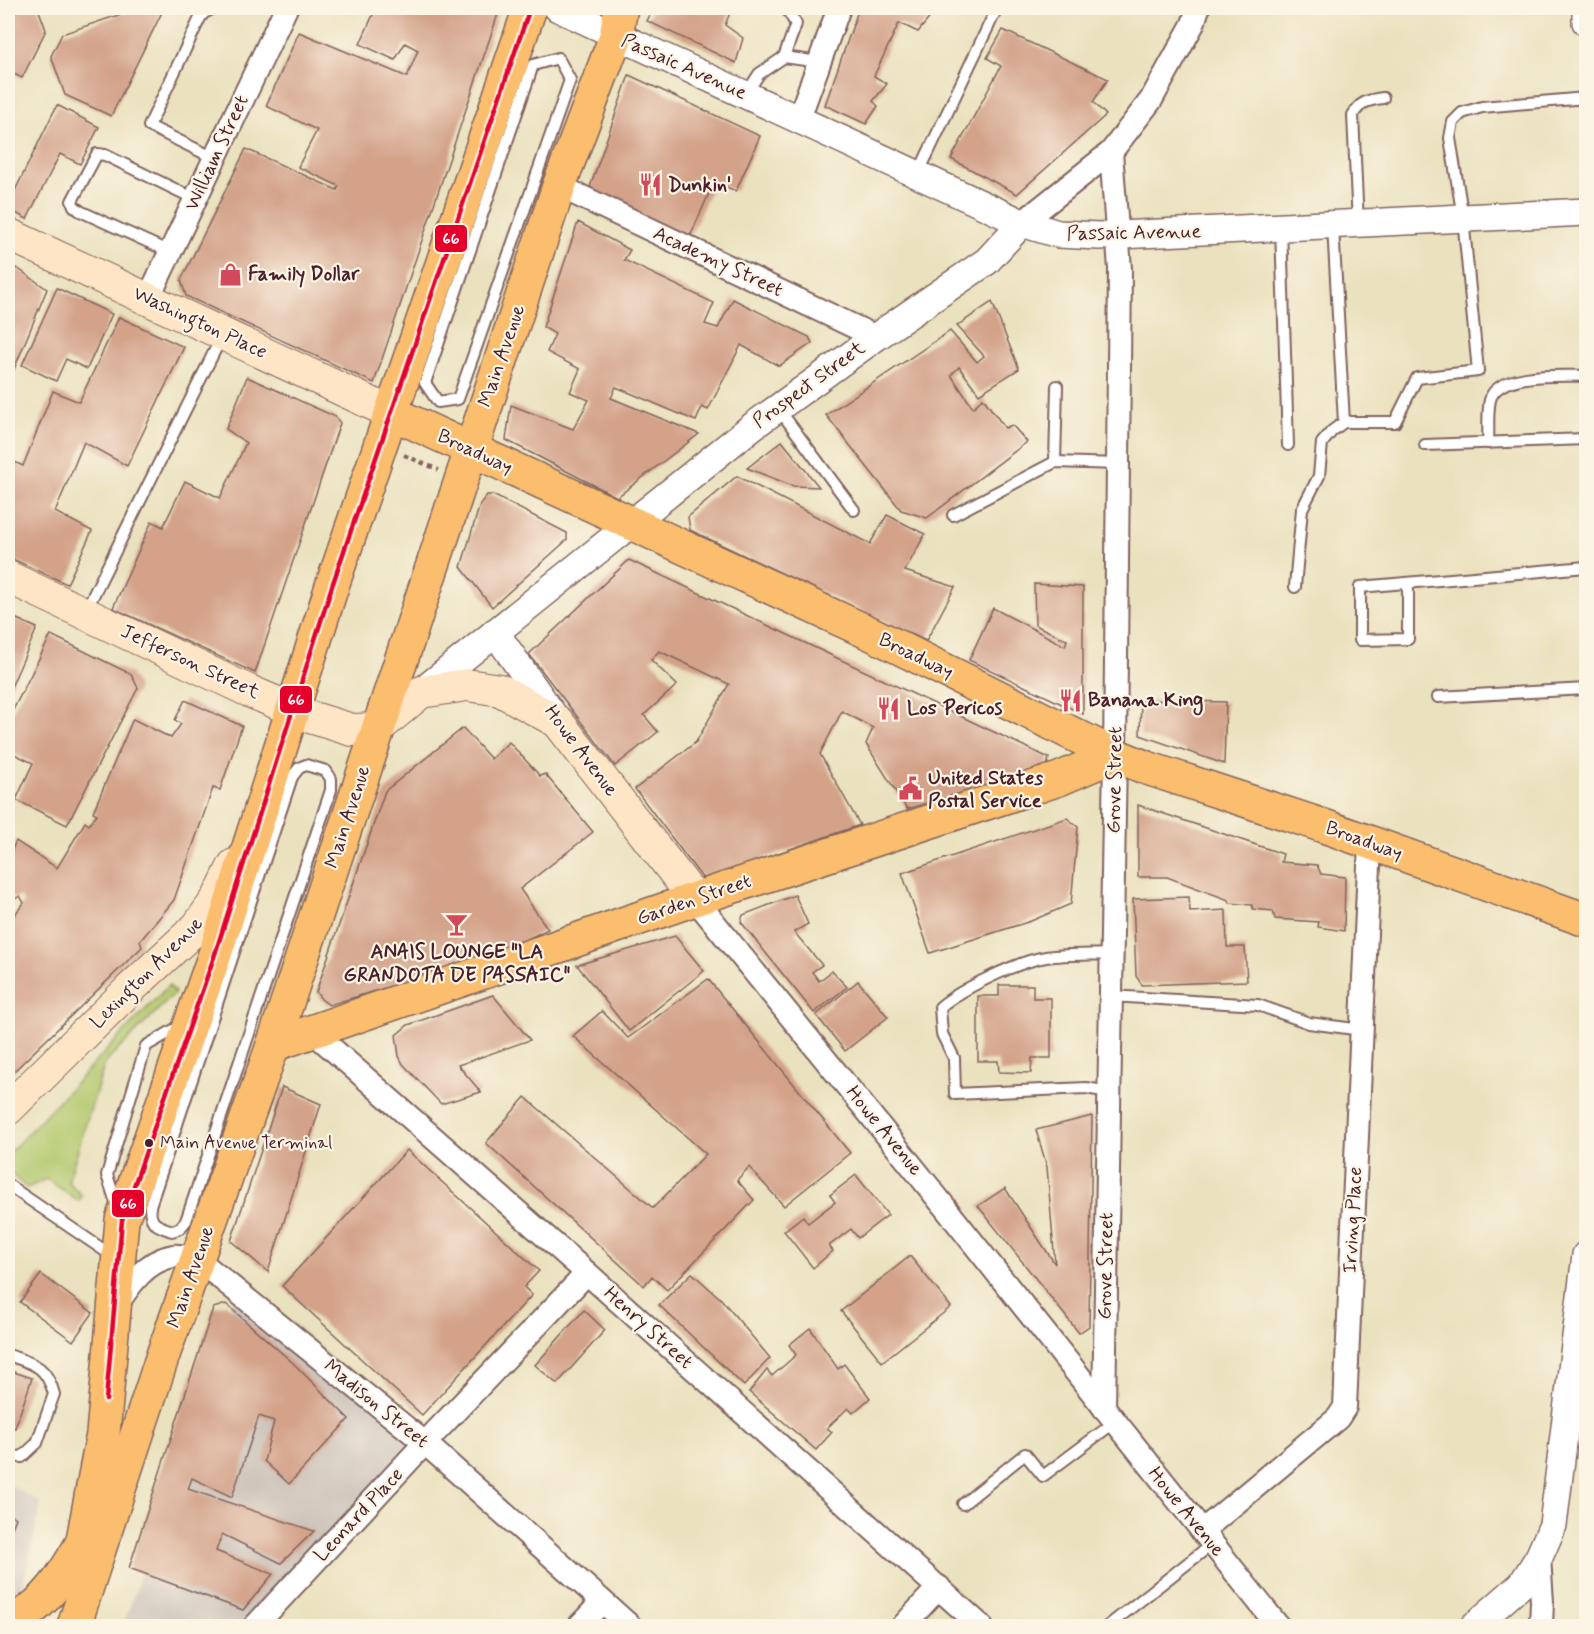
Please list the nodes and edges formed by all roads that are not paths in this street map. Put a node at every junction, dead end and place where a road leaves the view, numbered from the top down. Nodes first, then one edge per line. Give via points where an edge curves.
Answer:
1 (214, 8) edge
2 (286, 8) edge
3 (530, 8) edge
4 (558, 8) edge
5 (786, 8) edge
6 (839, 8) edge
7 (997, 8) edge
8 (1198, 8) edge
9 (1586, 9) edge
10 (618, 22) edge
11 (1587, 22) edge
12 (784, 57) junction
13 (819, 62) junction
14 (517, 80) junction
15 (746, 94) junction
16 (1383, 98) dead end
17 (1587, 98) edge
18 (576, 103) junction
19 (799, 118) junction
20 (1111, 152) junction
21 (214, 158) junction
22 (918, 174) junction
23 (559, 186) junction
24 (195, 199) junction
25 (1587, 212) edge
26 (1463, 218) junction
27 (1022, 223) junction
28 (1345, 225) junction
29 (1281, 228) junction
30 (8, 234) edge
31 (1116, 236) junction
32 (170, 252) junction
33 (148, 299) junction
34 (223, 334) junction
35 (876, 337) junction
36 (423, 355) junction
37 (480, 376) junction
38 (1587, 376) edge
39 (1057, 386) dead end
40 (777, 408) junction
41 (392, 413) junction
42 (1344, 422) junction
43 (1587, 439) edge
44 (1488, 443) junction
45 (1288, 445) dead end
46 (1425, 445) dead end
47 (470, 450) junction
48 (1055, 462) junction
49 (1118, 464) junction
50 (854, 510) dead end
51 (953, 515) dead end
52 (631, 523) junction
53 (1587, 567) edge
54 (8, 577) edge
55 (1408, 583) junction
56 (1295, 587) dead end
57 (84, 613) junction
58 (495, 632) junction
59 (1587, 688) edge
60 (421, 692) junction
61 (1438, 697) dead end
62 (293, 709) junction
63 (558, 722) junction
64 (377, 729) junction
65 (1115, 755) junction
66 (271, 798) junction
67 (337, 812) junction
68 (1370, 843) junction
69 (695, 899) junction
70 (1587, 920) edge
71 (1112, 954) junction
72 (1111, 996) junction
73 (192, 1019) junction
74 (1362, 1030) junction
75 (313, 1032) junction
76 (260, 1042) junction
77 (179, 1089) junction
78 (1109, 1092) junction
79 (8, 1110) edge
80 (8, 1185) edge
81 (122, 1220) junction
82 (1587, 1255) edge
83 (197, 1259) junction
84 (119, 1260) junction
85 (587, 1273) junction
86 (113, 1310) junction
87 (8, 1355) edge
88 (1110, 1415) junction
89 (1577, 1416) edge
90 (425, 1443) junction
91 (8, 1456) edge
92 (963, 1504) dead end
93 (1207, 1537) junction
94 (84, 1540) junction
95 (1539, 1557) junction
96 (939, 1587) junction
97 (602, 1602) junction
98 (8, 1621) edge
99 (65, 1626) edge
100 (74, 1626) edge
101 (255, 1626) edge
102 (579, 1626) edge
103 (630, 1626) edge
104 (903, 1626) edge
105 (981, 1626) edge
106 (1108, 1626) edge
107 (1278, 1626) edge
108 (1474, 1626) edge
109 (1540, 1626) edge

1 - 21 lane via 200,18 149,126
2 - 21 street, William Street
3 - 14 main road
4 - 10 street, Passaic Avenue
5 - 12 lane via 796,24
6 - 13 street
7 - 22 lane
8 - 20 street, Prospect Street via 1150,100
9 - 11 street
10 - 15 street, Passaic Avenue
10 - 18 main road, Main Avenue
12 - 13 lane
12 - 15 lane via 759,74
13 - 19 street
14 - 18 lane via 533,65 558,58
14 - 36 main road
15 - 19 street, Passaic Avenue
16 - 28 lane via 1362,103 1353,115
17 - 26 lane via 1482,107 1462,113 1453,122 1450,138
18 - 23 main road, Main Avenue
18 - 37 lane
19 - 22 street, Passaic Avenue
20 - 27 street, Prospect Street
20 - 31 street, Grove Street
21 - 24 street, William Street
22 - 27 street, Passaic Avenue
23 - 35 street, Academy Street
23 - 37 main road, Main Avenue
24 - 32 street, William Street
24 - 32 lane via 97,154 72,201 80,211
25 - 26 street, Passaic Avenue
26 - 28 street, Passaic Avenue
26 - 42 lane via 1478,371 1417,378 1395,422
27 - 31 street, Passaic Avenue via 1058,234
27 - 35 street, Prospect Street via 987,261
28 - 29 street, Passaic Avenue
28 - 42 lane
29 - 31 street, Passaic Avenue
29 - 45 lane
30 - 33 main road, Washington Place
31 - 49 street, Grove Street via 1120,269
32 - 33 street, William Street
33 - 34 main road, Washington Place
34 - 41 main road, Washington Place
34 - 57 lane
35 - 40 street, Prospect Street
36 - 37 lane via 425,383 438,402 458,399
36 - 41 main road
37 - 47 main road, Main Avenue
38 - 44 lane via 1555,375 1506,383 1490,398
39 - 48 lane
40 - 50 lane
40 - 52 street, Prospect Street
41 - 47 main road, Broadway
41 - 62 main road
42 - 56 lane via 1322,443 1319,476 1302,509
43 - 44 lane
44 - 46 lane
47 - 52 main road, Broadway
47 - 64 main road, Main Avenue
48 - 49 lane
48 - 51 lane
49 - 65 street, Grove Street
52 - 58 street, Prospect Street
52 - 65 main road, Broadway via 872,634
53 - 55 lane
54 - 57 main road, Jefferson Street
55 - 55 lane via 1360,587 1360,640 1408,639
57 - 62 main road, Jefferson Street
58 - 60 street, Prospect Street
58 - 63 street, Howe Avenue
59 - 61 lane
60 - 63 main road via 467,685 500,690
60 - 64 main road, Prospect Street
62 - 64 main road, Jefferson Street via 352,730
62 - 66 main road
63 - 69 main road, Howe Avenue
64 - 67 main road, Main Avenue
65 - 68 main road, Broadway
65 - 69 main road, Garden Street via 1059,779
65 - 71 street, Grove Street
66 - 67 lane via 306,765 326,771 331,778
66 - 73 main road
66 - 77 lane
66 - 79 main road, Lexington Avenue via 218,898 197,927
67 - 76 main road, Main Avenue
68 - 70 main road, Broadway
68 - 74 street, Irving Place
69 - 75 main road, Garden Street
69 - 88 street, Howe Avenue
71 - 72 street, Grove Street
71 - 78 lane via 1045,957 997,974 940,1007 942,1034 954,1058 955,1095 1086,1088
72 - 74 lane via 1258,1005 1309,1023
72 - 78 street, Grove Street
73 - 77 main road
73 - 81 lane via 146,1046 106,1175
74 - 93 street, Irving Place via 1345,1407 1338,1418
75 - 76 main road, Garden Street
75 - 85 street, Henry Street
76 - 77 lane via 186,1221 172,1231 154,1224 150,1206
76 - 83 main road, Main Avenue
77 - 81 main road
78 - 88 street, Grove Street
80 - 84 lane
81 - 84 main road
82 - 89 street
83 - 86 street via 174,1256 151,1264 132,1282
83 - 90 street, Madison Street
83 - 100 main road, Main Avenue
84 - 86 main road
85 - 90 street, Leonard Place
85 - 96 street, Henry Street
86 - 94 main road via 103,1434
87 - 91 lane via 39,1366 54,1394 37,1443 22,1457
88 - 92 lane via 1043,1476 1025,1454
88 - 93 street, Howe Avenue
89 - 95 street via 1553,1525
90 - 97 street, Madison Street
90 - 101 street, Leonard Place
93 - 106 lane
93 - 107 street, Howe Avenue
94 - 98 main road via 44,1598 28,1613
94 - 99 main road
95 - 108 street via 1522,1584
95 - 109 street
96 - 104 street
96 - 105 street, Henry Street
97 - 102 street
97 - 103 street, Madison Street

